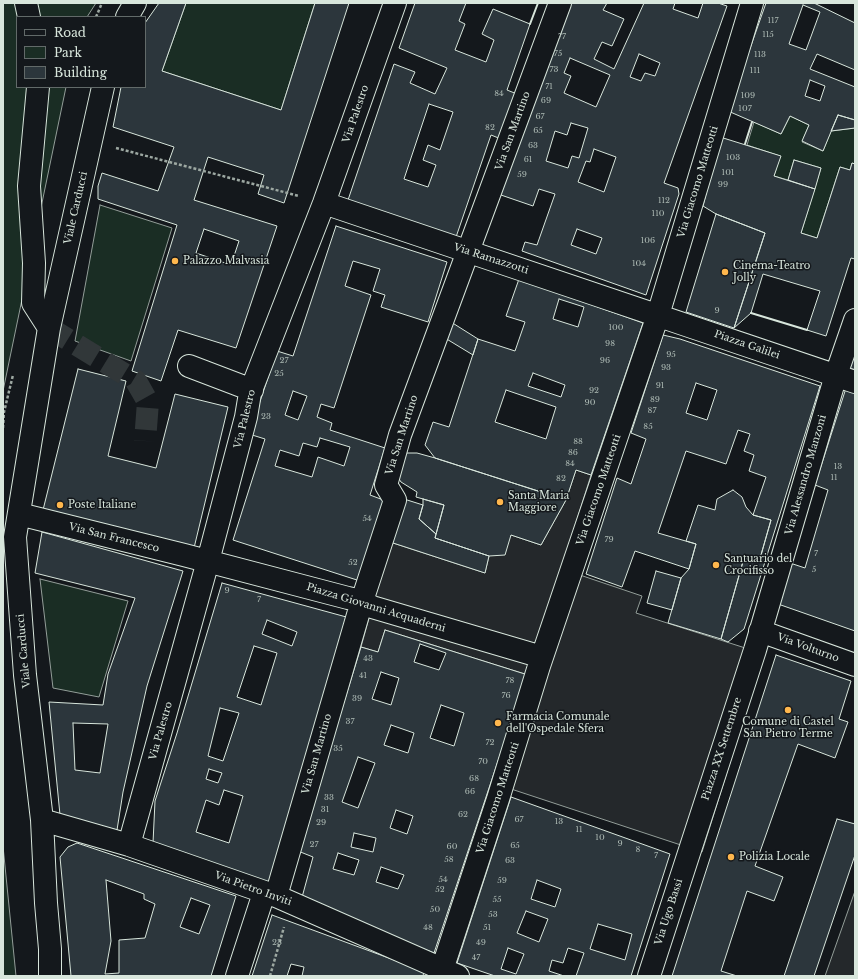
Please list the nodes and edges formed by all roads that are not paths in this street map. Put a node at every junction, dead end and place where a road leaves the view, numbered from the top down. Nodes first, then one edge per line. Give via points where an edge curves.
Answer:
1 (26, 3) edge
2 (135, 3) edge
3 (395, 3) edge
4 (560, 3) edge
5 (752, 3) edge
6 (29, 16) edge
7 (128, 16) edge
8 (38, 88) edge
9 (103, 88) edge
10 (324, 203) junction
11 (469, 252) junction
12 (658, 315) junction
13 (855, 320) edge
14 (49, 328) junction
15 (189, 366) dead end
16 (845, 378) edge
17 (252, 390) junction
18 (19, 514) junction
19 (208, 561) junction
20 (362, 601) junction
21 (758, 641) junction
22 (542, 657) junction
23 (855, 665) edge
24 (42, 820) junction
25 (129, 845) junction
26 (690, 848) joint
27 (270, 894) junction
28 (447, 974) edge
29 (50, 976) edge
30 (236, 976) edge
31 (649, 976) edge

1 - 6 street
2 - 7 street
3 - 10 street, Via Palestro
4 - 11 street, Via San Martino
5 - 12 street, Via Giacomo Matteotti
8 - 14 street via 29,186 34,303
9 - 14 street, Viale Carducci
10 - 11 street, Via Ramazzotti
10 - 17 street, Via Palestro
11 - 12 street, Via Ramazzotti
11 - 20 street, Via San Martino via 400,435 386,485 395,500
12 - 16 street, Piazza Galilei
12 - 22 street, Via Giacomo Matteotti
13 - 16 street, Via Alessandro Manzoni
14 - 18 street, Viale Carducci
15 - 17 street
16 - 21 street, Via Alessandro Manzoni
17 - 19 street, Via Palestro
18 - 19 street, Via San Francesco
18 - 24 street, Viale Carducci via 15,537 25,667
19 - 20 street, Piazza Giovanni Acquaderni
19 - 25 street, Via Palestro
20 - 22 street, Piazza Giovanni Acquaderni via 372,607
20 - 27 street, Via San Martino
21 - 23 street, Via Volturno
21 - 26 street, Piazza XX Settembre
22 - 28 street, Via Giacomo Matteotti
24 - 25 street, Via Pietro Inviti
24 - 29 street, Viale Carducci
25 - 27 street, Via Pietro Inviti
26 - 31 street, Via Ugo Bassi
27 - 28 street, Via Pietro Inviti
27 - 30 street, Via San Martino

